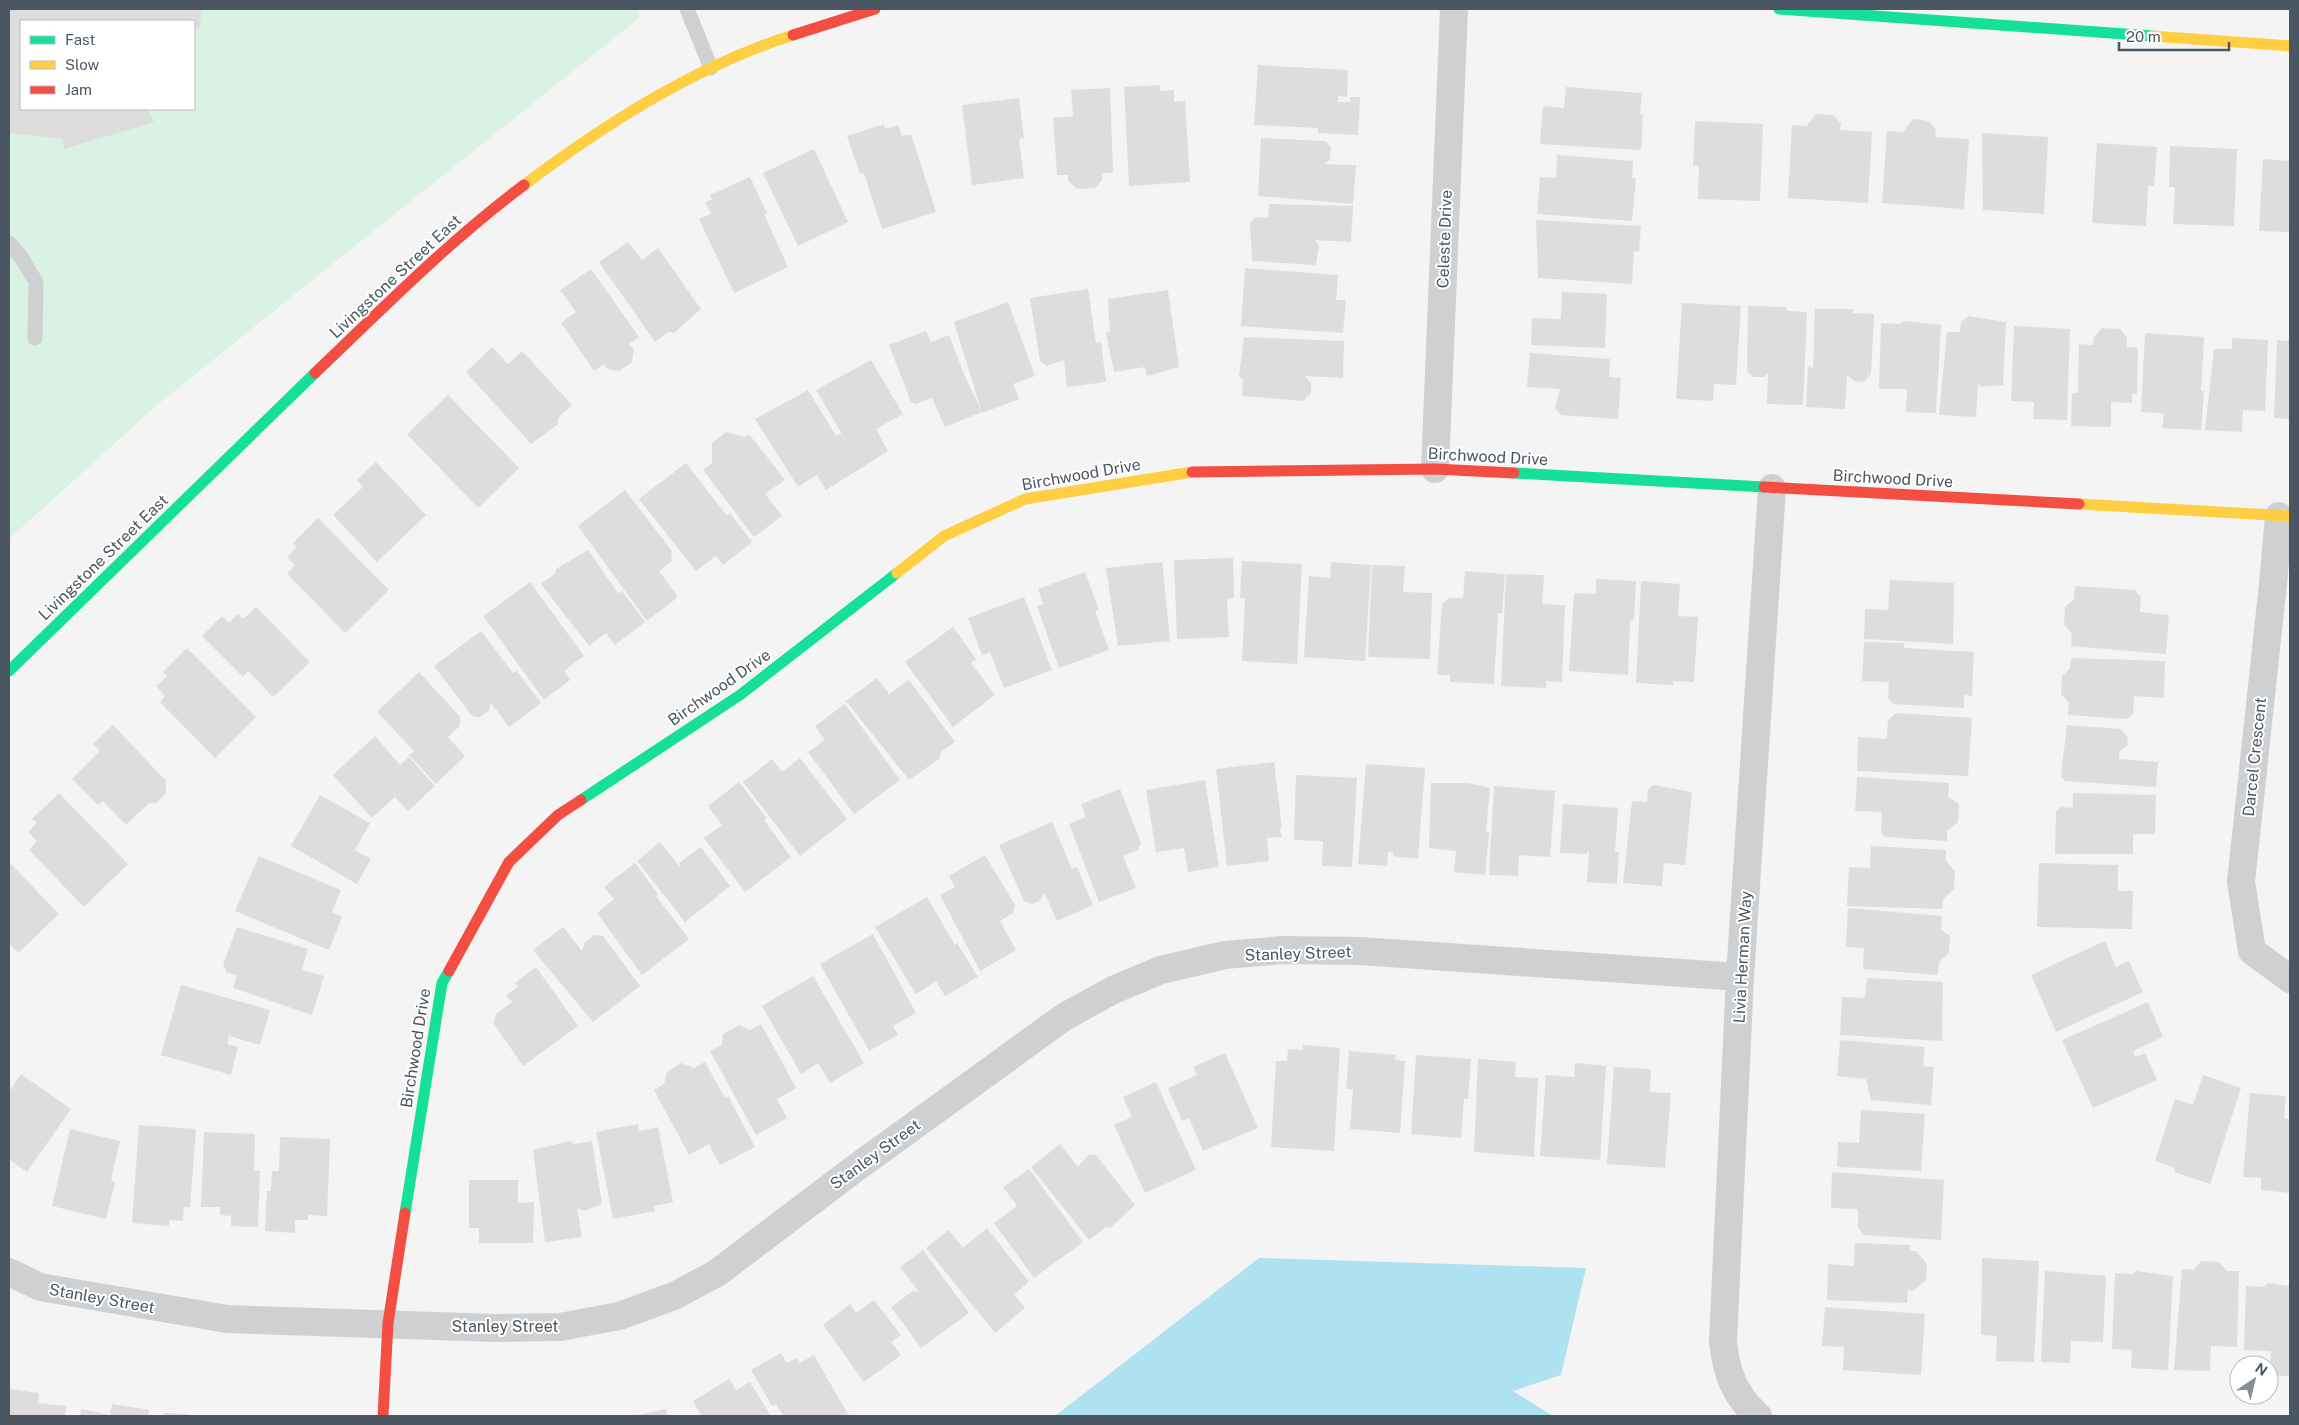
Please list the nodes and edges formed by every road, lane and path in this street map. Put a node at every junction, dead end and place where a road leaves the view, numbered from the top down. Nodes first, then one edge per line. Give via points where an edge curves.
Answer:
1 (687, 9) edge
2 (875, 9) edge
3 (1454, 9) edge
4 (1779, 9) edge
5 (2290, 46) edge
6 (711, 68) junction
7 (9, 243) edge
8 (34, 338) dead end
9 (1435, 469) junction
10 (1772, 488) junction
11 (2284, 516) edge
12 (9, 671) edge
13 (1740, 977) junction
14 (2290, 979) edge
15 (9, 1272) edge
16 (388, 1324) junction
17 (383, 1416) edge
18 (1758, 1416) edge

1 - 6 lane
2 - 6 street, Livingstone Street East via 758,46
3 - 9 street, Celeste Drive
4 - 5 street
6 - 12 street, Livingstone Street East via 630,111 579,143 481,217 406,285
7 - 8 lane via 36,282
9 - 10 street, Birchwood Drive
9 - 16 street, Birchwood Drive via 1202,470 1025,499 944,536 740,695 558,815 510,862 442,984
10 - 11 street, Birchwood Drive
10 - 13 street, Livia Herman Way
11 - 14 street, Darcel Crescent via 2273,584 2241,882 2252,951
13 - 16 street, Stanley Street via 1359,951 1283,950 1224,955 1161,970 1113,990 1064,1017 717,1273 674,1296 619,1316 560,1327
13 - 18 street, Livia Herman Way via 1723,1341 1732,1385
15 - 16 street, Stanley Street via 40,1287 227,1319
16 - 17 street, Birchwood Drive

